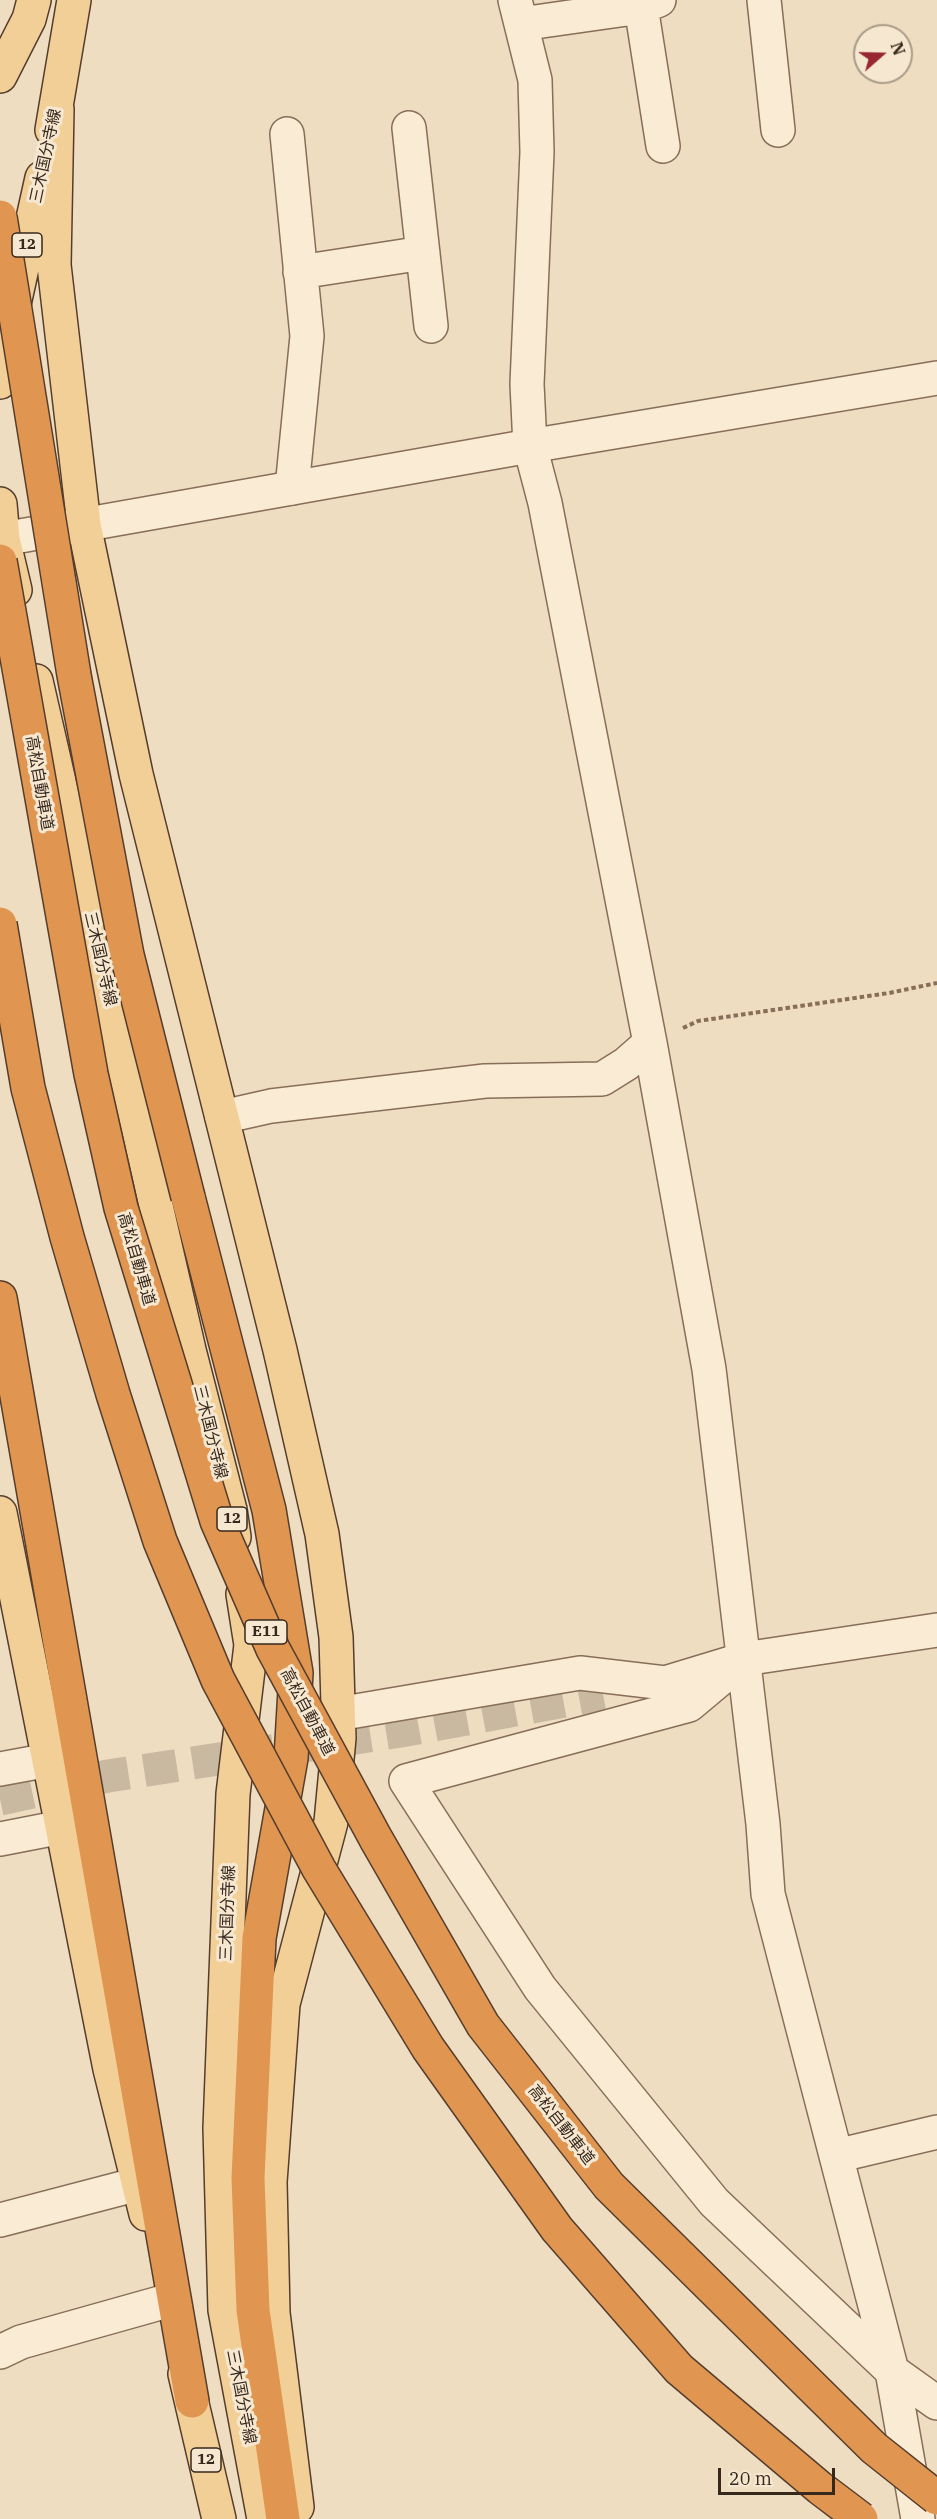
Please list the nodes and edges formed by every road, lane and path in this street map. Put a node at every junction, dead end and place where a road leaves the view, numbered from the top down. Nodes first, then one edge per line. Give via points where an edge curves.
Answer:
1 (34, 0) edge
2 (74, 0) edge
3 (764, 0) edge
4 (647, 2) edge
5 (518, 12) edge
6 (0, 76) edge
7 (57, 109) junction
8 (409, 128) dead end
9 (778, 130) dead end
10 (287, 134) dead end
11 (663, 146) dead end
12 (0, 217) edge
13 (423, 253) junction
14 (300, 272) junction
15 (431, 326) dead end
16 (937, 378) edge
17 (0, 382) edge
18 (530, 446) junction
19 (292, 488) junction
20 (0, 504) edge
21 (84, 525) junction
22 (2, 550) edge
23 (0, 924) edge
24 (937, 983) edge
25 (650, 1043) junction
26 (222, 1117) junction
27 (0, 1298) edge
28 (0, 1514) edge
29 (937, 1630) edge
30 (744, 1659) junction
31 (665, 1683) junction
32 (603, 1694) tunnel mouth
33 (338, 1714) junction
34 (49, 1760) junction
35 (0, 1769) edge
36 (62, 1827) junction
37 (0, 1839) edge
38 (937, 2132) edge
39 (836, 2156) junction
40 (138, 2184) junction
41 (0, 2220) edge
42 (167, 2301) junction
43 (0, 2352) edge
44 (892, 2371) junction
45 (192, 2402) junction
46 (937, 2403) edge
47 (937, 2498) edge
48 (219, 2519) edge
49 (264, 2519) edge
50 (283, 2519) edge
51 (298, 2519) edge
52 (861, 2519) edge
53 (918, 2519) edge

1 - 6 main road
2 - 7 main road, 三木国分寺線 / 12
3 - 9 street
4 - 5 street
4 - 11 street
5 - 18 street via 535,80 537,152 527,384
7 - 17 main road, 三木国分寺線 / 12
7 - 21 main road via 54,265
8 - 13 street
10 - 14 street
12 - 50 highway, bridge via 74,675 127,955 269,1510 296,1673 291,1758 259,1938 248,2178 253,2310
13 - 14 street
13 - 15 street
14 - 19 street via 307,336
16 - 18 street
18 - 19 street
18 - 25 street
19 - 21 street
20 - 22 main road, 三木国分寺線 / 12
21 - 22 street
21 - 26 main road via 136,774
22 - 47 highway, 高松自動車道 / E11, bridge via 91,1074 121,1208 217,1521 273,1649 483,2025 609,2186 874,2448
22 - 49 main road, 三木国分寺線 / 12 via 230,1510 251,1645 233,1794 220,2128 225,2310
23 - 52 highway, bridge via 31,1099 67,1237 160,1541 218,1680 313,1859 428,2048 557,2229 679,2369
24 - 25 path via 698,1021
25 - 26 street via 602,1079 485,1081 271,1106
25 - 30 street via 709,1369
26 - 33 main road via 322,1534 336,1637
27 - 45 highway
28 - 34 main road, 12
29 - 30 street
30 - 31 street
30 - 39 street via 768,1894
30 - 44 street via 689,1705 406,1781 540,1988 714,2202
31 - 32 street
31 - 33 street via 580,1673
33 - 51 main road via 331,1822 283,2004 270,2182 273,2313
34 - 35 street
34 - 36 main road, 12
36 - 37 street
36 - 40 main road, 12 via 110,2069
38 - 39 street
39 - 44 street
40 - 41 street
40 - 42 main road, 12
42 - 43 street via 21,2342
42 - 45 main road, 12
44 - 46 street
44 - 53 street
45 - 48 main road, 12

